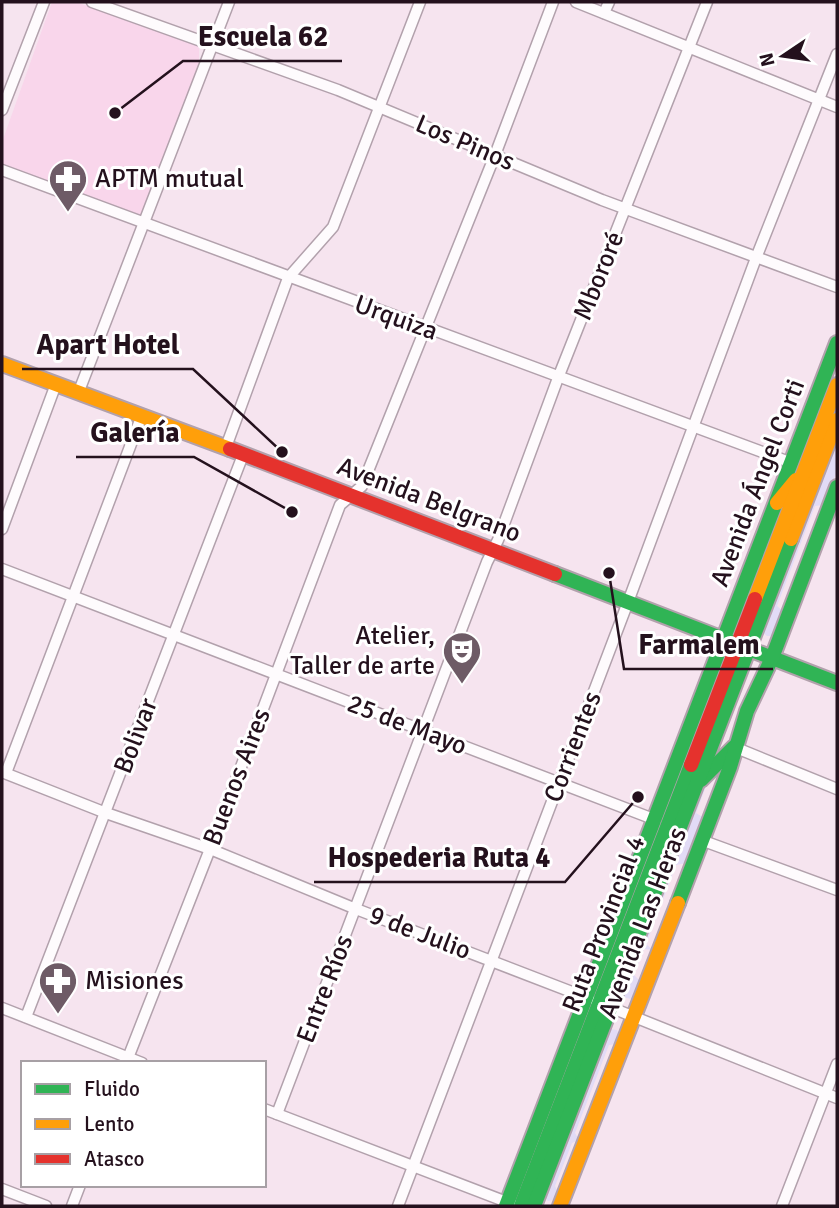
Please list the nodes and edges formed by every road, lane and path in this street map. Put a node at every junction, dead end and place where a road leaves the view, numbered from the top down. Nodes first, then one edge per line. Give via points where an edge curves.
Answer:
1 (44, 2) edge
2 (92, 2) edge
3 (229, 2) edge
4 (420, 2) edge
5 (553, 2) edge
6 (576, 2) edge
7 (609, 2) edge
8 (707, 2) edge
9 (604, 13) junction
10 (212, 44) junction
11 (690, 47) junction
12 (837, 54) edge
13 (820, 100) junction
14 (378, 107) junction
15 (837, 107) edge
16 (2, 110) edge
17 (495, 155) junction
18 (2, 170) edge
19 (625, 208) junction
20 (143, 225) junction
21 (756, 258) junction
22 (288, 278) junction
23 (837, 287) edge
24 (424, 329) junction
25 (837, 343) edge
26 (2, 364) edge
27 (558, 378) junction
28 (56, 383) junction
29 (837, 385) edge
30 (79, 391) junction
31 (142, 415) junction
32 (837, 420) edge
33 (694, 427) junction
34 (226, 447) junction
35 (243, 455) junction
36 (798, 467) junction
37 (837, 487) edge
38 (353, 496) junction
39 (2, 529) edge
40 (494, 551) junction
41 (2, 569) edge
42 (72, 597) junction
43 (628, 602) junction
44 (175, 634) junction
45 (737, 645) junction
46 (772, 658) junction
47 (276, 674) junction
48 (837, 683) edge
49 (423, 731) junction
50 (734, 747) junction
51 (4, 773) edge
52 (559, 783) junction
53 (697, 784) junction
54 (837, 789) edge
55 (106, 813) junction
56 (656, 820) junction
57 (701, 840) junction
58 (210, 849) junction
59 (837, 890) edge
60 (356, 909) junction
61 (490, 960) junction
62 (599, 1003) junction
63 (2, 1008) edge
64 (634, 1016) junction
65 (26, 1017) junction
66 (127, 1060) edge
67 (837, 1064) edge
68 (568, 1086) junction
69 (826, 1094) junction
70 (837, 1098) edge
71 (266, 1110) edge
72 (543, 1111) junction
73 (277, 1114) junction
74 (413, 1166) junction
75 (79, 1187) edge
76 (2, 1189) edge
77 (513, 1205) edge
78 (46, 1206) edge
79 (72, 1206) edge
80 (398, 1206) edge
81 (534, 1206) edge
82 (560, 1206) edge
83 (782, 1206) edge

1 - 16 street
2 - 10 street, Los Pinos
3 - 10 street
4 - 14 street
5 - 17 street, Buenos Aires
6 - 9 street
7 - 9 street
8 - 11 street, Mbororé
9 - 11 street
10 - 14 street, Los Pinos
10 - 20 street
11 - 13 street
11 - 19 street, Mbororé
12 - 13 street
13 - 15 street
13 - 21 street
14 - 17 street, Los Pinos
14 - 22 street via 333,227
17 - 19 street, Los Pinos
17 - 24 street, Buenos Aires
18 - 20 street, Urquiza
19 - 21 street, Los Pinos
19 - 27 street, Mbororé
20 - 22 street, Urquiza
20 - 30 street
21 - 23 street, Los Pinos
21 - 33 street
22 - 24 street, Urquiza
22 - 34 street
24 - 27 street, Urquiza
24 - 38 street, Buenos Aires via 362,486
25 - 36 main road, Avenida Ángel Corti
26 - 28 main road, Avenida Belgrano
27 - 33 street, Urquiza
27 - 40 street, Mbororé
28 - 30 main road, Avenida Belgrano
28 - 39 street
29 - 36 main road, Ruta Provincial 4
30 - 31 main road, Avenida Belgrano
31 - 34 main road, Avenida Belgrano
31 - 42 street
32 - 45 main road, Ruta Provincial 4
33 - 36 street, Urquiza
33 - 43 street
34 - 35 main road, Avenida Belgrano
35 - 38 main road, Avenida Belgrano
35 - 44 street, Bolivar
36 - 45 main road, Ruta Provincial 4
36 - 45 main road, Avenida Ángel Corti via 777,503
37 - 46 main road
38 - 40 main road, Avenida Belgrano
38 - 47 street, Buenos Aires via 340,505
40 - 43 main road, Avenida Belgrano
40 - 49 street, Entre Ríos
41 - 42 street, 25 de Mayo
42 - 44 street, 25 de Mayo
42 - 51 street
43 - 45 main road, Avenida Belgrano
43 - 52 street, Corrientes
44 - 47 street, 25 de Mayo
44 - 55 street, Bolivar
45 - 46 main road, Avenida Belgrano
45 - 53 main road, Ruta Provincial 4
45 - 56 main road, Avenida Las Heras
45 - 62 main road, Ruta Provincial 4
46 - 48 main road, Avenida Belgrano
46 - 50 main road, Avenida Las Heras
47 - 49 street, 25 de Mayo
47 - 58 street, Buenos Aires
49 - 52 street, 25 de Mayo
49 - 60 street, Entre Ríos
50 - 53 main road
50 - 54 street
50 - 57 main road, Avenida Las Heras
51 - 55 street, 9 de Julio
52 - 56 street, 25 de Mayo
52 - 61 street, Corrientes
53 - 62 main road, Ruta Provincial 4
55 - 58 street, 9 de Julio
55 - 65 street, Bolivar
56 - 62 main road, Avenida Las Heras
57 - 59 street
57 - 64 main road, Avenida Las Heras
58 - 60 street, 9 de Julio
58 - 66 street, Buenos Aires
60 - 61 street, 9 de Julio
60 - 73 street, Entre Ríos
61 - 62 street, 9 de Julio
61 - 74 street, Corrientes
62 - 64 street, 9 de Julio
62 - 68 main road, Ruta Provincial 4
62 - 72 main road, Avenida Las Heras
62 - 81 main road, Ruta Provincial 4
63 - 65 street
64 - 69 street, 9 de Julio
64 - 82 main road, Avenida Las Heras
65 - 66 street
67 - 69 street
68 - 72 main road
68 - 77 main road, Ruta Provincial 4
69 - 70 street, 9 de Julio
69 - 83 street
71 - 73 street
72 - 77 main road, Avenida Las Heras
73 - 74 street
74 - 77 street
74 - 80 street, Corrientes
75 - 79 street
76 - 78 street

